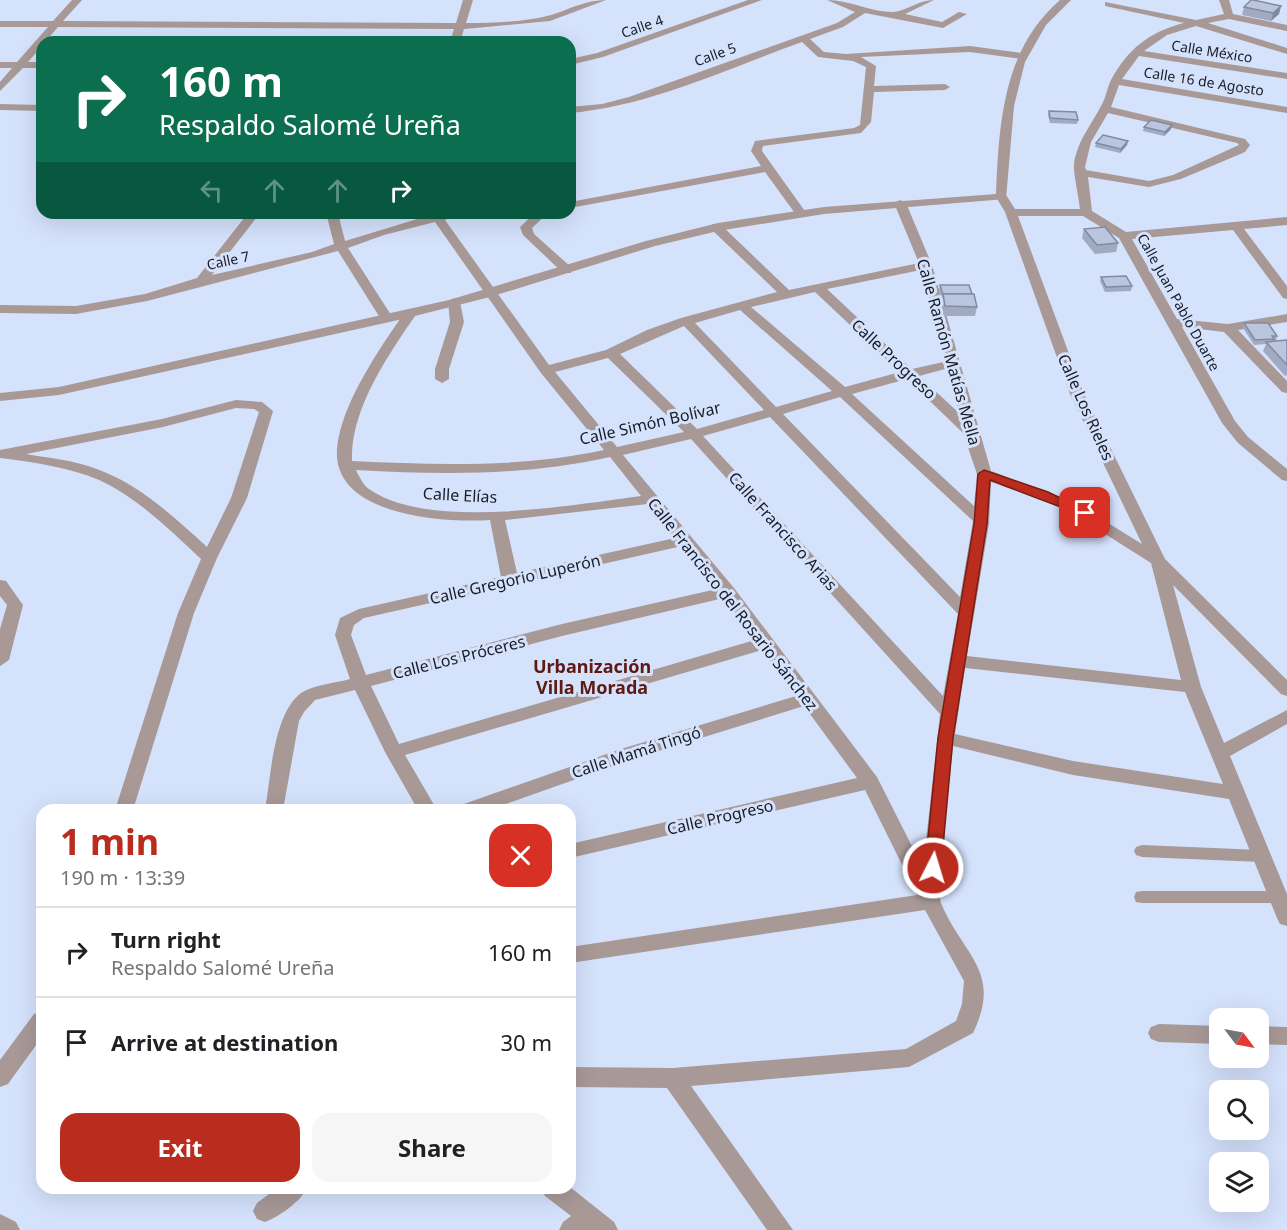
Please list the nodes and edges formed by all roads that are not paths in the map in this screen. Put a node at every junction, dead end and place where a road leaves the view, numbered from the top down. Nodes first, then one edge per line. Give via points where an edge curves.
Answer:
1 (77, 0) edge
2 (468, 0) edge
3 (601, 0) edge
4 (757, 0) edge
5 (832, 0) edge
6 (929, 0) edge
7 (1066, 0) edge
8 (1224, 0) edge
9 (1108, 4) dead end
10 (858, 9) junction
11 (962, 14) dead end
12 (896, 15) junction
13 (1229, 16) junction
14 (1197, 23) junction
15 (0, 24) edge
16 (55, 25) junction
17 (461, 27) junction
18 (1287, 28) edge
19 (45, 36) edge
20 (457, 36) edge
21 (804, 39) junction
22 (36, 46) edge
23 (1287, 51) edge
24 (1134, 52) junction
25 (1022, 56) junction
26 (842, 57) junction
27 (576, 61) edge
28 (0, 64) edge
29 (19, 65) junction
30 (36, 65) edge
31 (1287, 76) edge
32 (1116, 81) junction
33 (945, 87) dead end
34 (0, 88) edge
35 (867, 89) junction
36 (0, 107) edge
37 (36, 108) edge
38 (576, 109) edge
39 (1104, 109) junction
40 (1287, 110) edge
41 (769, 168) junction
42 (1082, 173) junction
43 (1002, 197) junction
44 (900, 203) junction
45 (576, 204) edge
46 (1011, 212) junction
47 (1086, 213) junction
48 (801, 214) junction
49 (249, 219) edge
50 (334, 219) edge
51 (430, 219) edge
52 (438, 219) edge
53 (531, 219) edge
54 (1287, 221) edge
55 (1236, 226) junction
56 (716, 227) junction
57 (1124, 236) junction
58 (340, 245) junction
59 (926, 265) junction
60 (567, 270) junction
61 (201, 281) junction
62 (818, 288) junction
63 (489, 293) junction
64 (786, 294) junction
65 (1287, 295) edge
66 (454, 302) junction
67 (742, 306) junction
68 (0, 309) edge
69 (411, 313) junction
70 (387, 318) junction
71 (1287, 318) edge
72 (686, 321) junction
73 (1172, 322) junction
74 (1228, 328) junction
75 (611, 353) junction
76 (955, 363) junction
77 (546, 370) junction
78 (909, 373) junction
79 (442, 379) dead end
80 (1287, 389) edge
81 (841, 391) junction
82 (0, 397) edge
83 (772, 411) junction
84 (970, 431) junction
85 (694, 434) junction
86 (614, 452) junction
87 (1, 454) edge
88 (345, 465) junction
89 (984, 474) junction
90 (1287, 477) edge
91 (652, 499) junction
92 (497, 516) junction
93 (981, 520) junction
94 (687, 540) junction
95 (209, 558) junction
96 (1158, 561) junction
97 (510, 580) junction
98 (0, 585) edge
99 (728, 592) junction
100 (966, 613) junction
101 (765, 643) junction
102 (0, 660) edge
103 (959, 661) junction
104 (360, 682) junction
105 (1192, 687) junction
106 (1287, 690) edge
107 (806, 699) junction
108 (950, 713) junction
109 (1287, 716) edge
110 (945, 738) junction
111 (394, 752) junction
112 (1220, 754) junction
113 (870, 782) junction
114 (1236, 793) junction
115 (126, 804) edge
116 (275, 804) edge
117 (424, 804) edge
118 (485, 804) edge
119 (576, 850) edge
120 (1142, 851) dead end
121 (1262, 856) junction
122 (1142, 897) dead end
123 (1278, 897) junction
124 (930, 901) junction
125 (1287, 918) edge
126 (576, 955) edge
127 (36, 1028) edge
128 (1159, 1034) dead end
129 (1209, 1035) edge
130 (1269, 1035) edge
131 (1287, 1036) edge
132 (0, 1077) edge
133 (576, 1077) edge
134 (673, 1078) junction
135 (287, 1194) edge
136 (559, 1194) edge
137 (265, 1211) dead end
138 (0, 1226) edge
139 (589, 1226) edge
140 (8, 1230) edge
141 (781, 1230) edge

1 - 16 street
2 - 17 street
3 - 17 street via 541,20
4 - 27 street, Calle 4
5 - 10 street
6 - 12 street
7 - 25 street via 1042,23
8 - 13 street
9 - 14 street
10 - 12 street
10 - 21 street, Calle 5 via 860,13 855,18
11 - 12 street via 944,26
13 - 14 street
13 - 18 street
14 - 23 street
14 - 24 street via 1155,35
15 - 16 street
16 - 17 street
16 - 19 street
17 - 20 street
21 - 26 street via 821,56
21 - 38 street, Calle 5 via 633,99
22 - 29 street
24 - 31 street, Calle México
24 - 32 street
25 - 26 street via 955,49
25 - 43 street via 1004,137
26 - 35 street via 871,66
28 - 29 street
29 - 30 street
29 - 34 street
32 - 39 street
32 - 40 street, Calle 16 de Agosto
33 - 35 street
35 - 41 street via 865,125 857,131 759,143 756,151
36 - 37 street
39 - 42 street via 1084,141 1079,167
39 - 42 street via 1245,145 1183,175 1149,184
41 - 45 street
41 - 48 street
42 - 47 street
43 - 44 street
43 - 46 street, Calle Los Rieles
44 - 48 street
44 - 59 street, Calle Ramón Matías Mella
46 - 47 street
46 - 96 street, Calle Los Rieles via 1077,394
47 - 57 street, Calle Juan Pablo Duarte
48 - 56 street
49 - 61 street
50 - 58 street
51 - 58 street, Calle 7
52 - 63 street, Calle Francisco del Rosario Sánchez
53 - 60 street via 526,227 529,235
54 - 55 street
55 - 57 street
55 - 65 street
56 - 60 street
56 - 64 street
57 - 73 street, Calle Juan Pablo Duarte
58 - 61 street, Calle 7 via 274,266
58 - 70 street
59 - 62 street
59 - 76 street, Calle Ramón Matías Mella
60 - 63 street
61 - 68 street, Calle 7 via 147,297 76,310
62 - 64 street
62 - 78 street, Calle Progreso
63 - 66 street
63 - 77 street, Calle Francisco del Rosario Sánchez
64 - 67 street
66 - 69 street
66 - 79 street via 457,322
67 - 72 street
67 - 81 street
69 - 70 street
69 - 88 street via 366,385 347,434
70 - 82 street via 59,391
71 - 74 street
72 - 75 street
72 - 83 street
73 - 74 street
73 - 90 street, Calle Juan Pablo Duarte via 1229,423
74 - 80 street
75 - 77 street
75 - 85 street, Calle Francisco Arias
76 - 78 street, Calle Simón Bolívar
76 - 84 street, Calle Ramón Matías Mella
77 - 86 street, Calle Francisco del Rosario Sánchez
78 - 81 street, Calle Simón Bolívar
78 - 84 street, Calle Progreso
81 - 83 street, Calle Simón Bolívar
81 - 93 street
83 - 85 street, Calle Simón Bolívar
83 - 100 street
84 - 89 street, Calle Ramón Matías Mella
85 - 86 street, Calle Simón Bolívar
85 - 108 street, Calle Francisco Arias
86 - 88 street, Calle Simón Bolívar via 534,466 482,469
86 - 91 street, Calle Francisco del Rosario Sánchez
87 - 95 street via 87,470 114,482 159,512
87 - 95 street via 163,423 236,404 257,405 266,411 238,498
88 - 92 street, Calle Elías via 355,485 371,499 427,514
89 - 93 street, Calle Ramón Matías Mella
89 - 96 street via 1069,505
91 - 92 street, Calle Elías
91 - 94 street, Calle Francisco del Rosario Sánchez
92 - 97 street
93 - 100 street, Calle Ramón Matías Mella
94 - 97 street, Calle Gregorio Luperón
94 - 99 street, Calle Francisco del Rosario Sánchez
95 - 115 street via 186,613
96 - 105 street, Calle Los Rieles
96 - 106 street
97 - 104 street, Calle Gregorio Luperón via 358,614 346,622 343,635
98 - 102 street via 15,605
99 - 101 street, Calle Francisco del Rosario Sánchez
99 - 104 street, Calle Los Próceres
100 - 103 street, Calle Ramón Matías Mella
101 - 107 street, Calle Francisco del Rosario Sánchez
101 - 111 street
103 - 105 street
103 - 108 street, Calle Ramón Matías Mella
104 - 111 street
104 - 116 street, Calle Los Próceres via 309,696 297,708 290,720
105 - 112 street, Calle Los Rieles
107 - 113 street, Calle Francisco del Rosario Sánchez
107 - 118 street, Calle Mamá Tingó via 627,754
108 - 110 street, Calle Ramón Matías Mella
109 - 112 street
110 - 114 street via 1073,768
110 - 124 street, Calle Ramón Matías Mella
111 - 117 street
112 - 114 street, Calle Los Rieles
113 - 119 street, Calle Progreso
113 - 124 street, Calle Francisco del Rosario Sánchez
114 - 121 street, Calle Los Rieles
120 - 121 lane
121 - 123 street, Calle Los Rieles
122 - 123 lane
123 - 125 street, Calle Los Rieles
124 - 126 street
124 - 134 street via 974,980 973,1004 965,1027 909,1058
127 - 132 street
128 - 129 street
130 - 131 street
133 - 134 street
134 - 141 street
135 - 137 street
136 - 139 street
138 - 140 street

